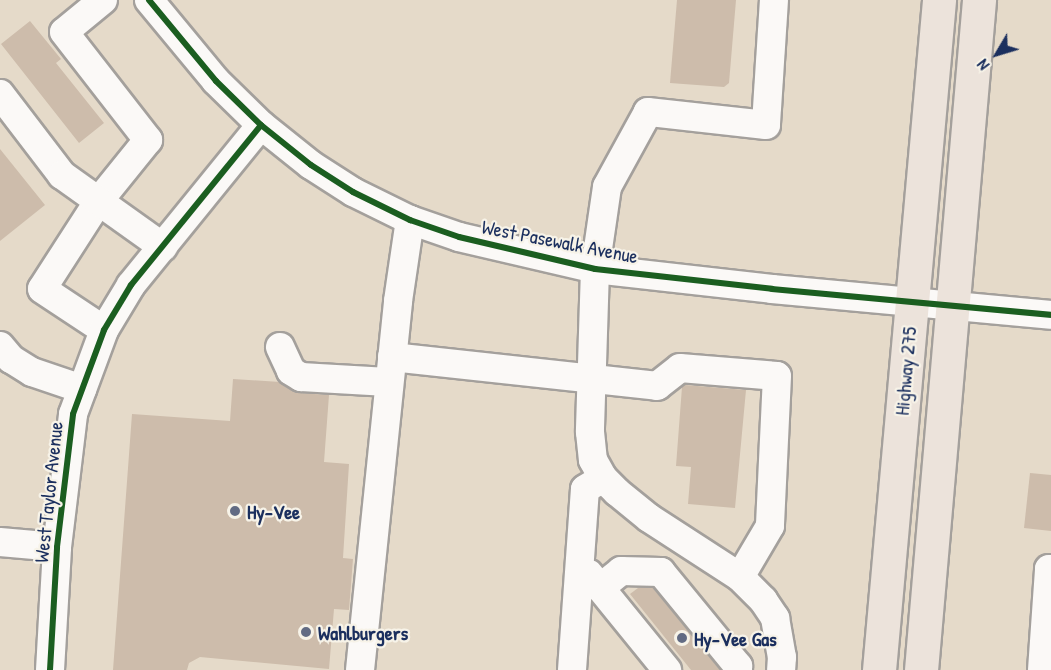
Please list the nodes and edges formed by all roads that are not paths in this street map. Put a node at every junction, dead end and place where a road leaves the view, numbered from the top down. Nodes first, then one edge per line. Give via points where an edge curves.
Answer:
1 (103, 0) edge
2 (149, 0) edge
3 (774, 0) edge
4 (939, 0) edge
5 (979, 0) edge
6 (0, 94) edge
7 (261, 125) junction
8 (98, 202) junction
9 (410, 219) junction
10 (164, 247) junction
11 (596, 269) junction
12 (911, 302) junction
13 (952, 306) junction
14 (1051, 315) edge
15 (104, 330) junction
16 (0, 346) edge
17 (279, 347) dead end
18 (390, 369) junction
19 (592, 377) junction
20 (82, 389) junction
21 (603, 478) junction
22 (0, 542) edge
23 (57, 547) junction
24 (580, 563) junction
25 (1051, 569) edge
26 (740, 577) junction
27 (600, 588) junction
28 (50, 670) edge
29 (360, 670) edge
30 (572, 670) edge
31 (667, 670) edge
32 (738, 670) edge
33 (781, 670) edge
34 (879, 670) edge
35 (921, 670) edge
36 (1042, 670) edge

1 - 8 street via 64,32 148,140
2 - 7 street, West Pasewalk Avenue via 216,81
3 - 11 street via 766,125 648,112 608,187
4 - 12 highway, Highway 275
5 - 13 highway
6 - 8 street via 62,175
7 - 9 street, West Pasewalk Avenue via 353,192
7 - 10 street, West Taylor Avenue
8 - 10 street
8 - 15 street via 42,289
9 - 11 street, West Pasewalk Avenue via 459,237
9 - 18 street
10 - 15 street, West Taylor Avenue via 131,285
11 - 12 street, West Pasewalk Avenue
11 - 19 street
12 - 13 street, West Pasewalk Avenue
12 - 34 highway, Highway 275
13 - 14 street, West Pasewalk Avenue
13 - 35 highway
15 - 20 street, West Taylor Avenue
16 - 20 street via 11,359 32,372
17 - 18 street via 291,371 301,377
18 - 19 street
18 - 29 street
19 - 21 street via 593,460
19 - 26 street via 657,386 680,368 777,376 770,526
20 - 23 street, West Taylor Avenue via 73,414
21 - 24 street via 585,489
21 - 26 street via 650,518
22 - 23 street
23 - 28 street, West Taylor Avenue
24 - 27 street
24 - 30 street
25 - 36 street
26 - 33 street via 775,618
27 - 31 street
27 - 32 street via 621,571 661,572

